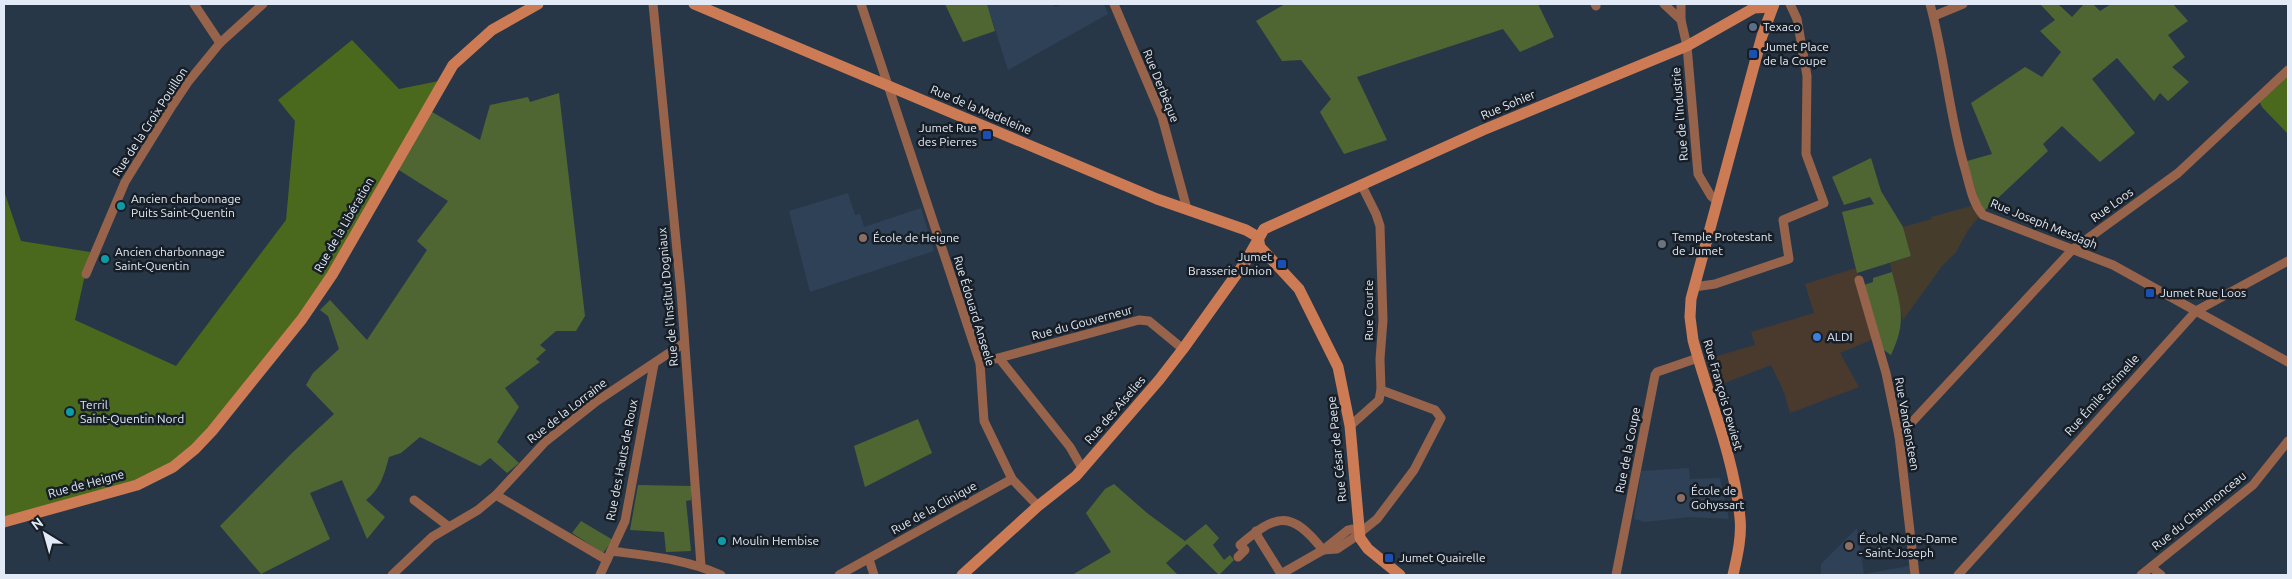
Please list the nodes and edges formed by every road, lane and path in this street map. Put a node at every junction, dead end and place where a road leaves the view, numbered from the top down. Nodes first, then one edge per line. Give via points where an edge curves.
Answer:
1 (194, 4) edge
2 (263, 4) edge
3 (538, 4) edge
4 (653, 4) edge
5 (694, 4) edge
6 (861, 4) edge
7 (1114, 4) edge
8 (1664, 4) edge
9 (1682, 4) edge
10 (1790, 4) edge
11 (1930, 4) edge
12 (1963, 4) edge
13 (1773, 5) edge
14 (1934, 16) junction
15 (1681, 20) junction
16 (220, 43) junction
17 (1687, 46) junction
18 (2288, 70) edge
19 (888, 85) junction
20 (1361, 184) junction
21 (1717, 200) junction
22 (1187, 209) junction
23 (1258, 237) junction
24 (2072, 250) junction
25 (2288, 261) edge
26 (86, 274) dead end
27 (1859, 280) dead end
28 (1694, 287) junction
29 (2196, 311) junction
30 (684, 343) junction
31 (1183, 349) junction
32 (999, 358) junction
33 (1698, 358) junction
34 (2288, 362) edge
35 (980, 363) junction
36 (654, 364) junction
37 (1381, 390) junction
38 (1350, 426) junction
39 (1899, 436) junction
40 (2288, 441) edge
41 (173, 467) joint
42 (1082, 468) junction
43 (1012, 479) junction
44 (496, 494) junction
45 (414, 500) dead end
46 (1038, 506) junction
47 (4, 522) edge
48 (448, 526) junction
49 (1256, 531) junction
50 (1359, 531) junction
51 (1322, 550) junction
52 (610, 555) junction
53 (1238, 557) dead end
54 (868, 560) junction
55 (700, 566) junction
56 (2151, 566) junction
57 (392, 575) edge
58 (600, 575) edge
59 (721, 575) edge
60 (839, 575) edge
61 (874, 575) edge
62 (962, 575) edge
63 (1281, 575) edge
64 (1400, 575) edge
65 (1616, 575) edge
66 (1733, 575) edge
67 (1915, 575) edge
68 (1958, 575) edge
69 (2141, 575) edge
70 (2161, 575) edge

1 - 16 street
2 - 16 street, Rue de la Croix Pouillon
3 - 41 street, Rue de la Libération via 492,30 453,65 314,302 212,431
4 - 30 street, Rue de l'Institut Dogniaux
5 - 19 street, Rue de la Madeleine
6 - 19 street, Rue Édouard Anseele
7 - 22 street, Rue Derbèque via 1162,117
8 - 15 street
9 - 15 street, Rue de l'Industrie
10 - 28 street via 1797,19 1807,76 1806,154 1824,203 1783,220 1789,259 1715,284
11 - 14 street, Rue Joseph Mesdagh
12 - 14 street
13 - 17 street, Rue Sohier via 1754,8
13 - 21 street, Rue François Dewiest
14 - 24 street, Rue Joseph Mesdagh via 1945,82 1975,205 1983,215
15 - 17 street, Rue de l'Industrie
16 - 26 street, Rue de la Croix Pouillon via 188,82 129,175
17 - 20 street, Rue Sohier
17 - 21 street, Rue de l'Industrie via 1698,174
18 - 24 street, Rue Loos via 2178,173
19 - 22 street, Rue de la Madeleine via 1157,200
19 - 35 street, Rue Édouard Anseele
20 - 23 street, Rue Sohier via 1276,222
20 - 37 street, Rue Courte via 1380,226
21 - 28 street, Rue François Dewiest
22 - 23 street, Rue de la Madeleine
23 - 31 street, Rue des Aiselies via 1246,261
23 - 38 street, Rue César de Paepe via 1260,247 1299,290 1331,350 1342,381
24 - 29 street, Rue Joseph Mesdagh via 2113,265
24 - 39 street, Rue Loos
25 - 29 street, Rue Émile Strimelle
27 - 39 street, Rue Vandensteen via 1886,373
28 - 33 street, Rue François Dewiest via 1690,317
29 - 34 street, Rue Joseph Mesdagh
29 - 68 street, Rue Émile Strimelle
30 - 36 street, Rue de la Lorraine
30 - 55 street, Rue de l'Institut Dogniaux
31 - 32 street, Rue du Gouverneur via 1149,321 1140,320
31 - 42 street, Rue des Aiselies
32 - 35 street, Rue du Gouverneur
32 - 42 street via 1070,447
33 - 65 street, Rue de la Coupe via 1655,375
33 - 66 street, Rue François Dewiest via 1736,493 1740,520
35 - 43 street, Rue Édouard Anseele via 984,421
36 - 44 street, Rue de la Lorraine via 542,444
36 - 52 street, Rue des Hauts de Roux via 625,521
37 - 38 street via 1379,400
37 - 50 street via 1435,410 1441,418 1403,486 1377,519
38 - 50 street, Rue César de Paepe
39 - 67 street, Rue Vandensteen
40 - 56 street, Rue du Chaumonceau via 2253,485
41 - 47 street, Rue de Heigne via 136,484
42 - 46 street, Rue des Aiselies
43 - 46 street, Rue Édouard Anseele
43 - 54 street, Rue de la Clinique
44 - 48 street, Rue de la Lorraine via 478,510
44 - 52 street
45 - 48 street
46 - 62 street, Rue des Aiselies
48 - 57 street, Rue de la Lorraine
49 - 51 street via 1287,519 1298,524
49 - 53 street via 1240,545 1245,550
49 - 63 street
50 - 51 street via 1348,530
50 - 64 street, Rue César de Paepe via 1364,546
51 - 63 street
52 - 55 street via 679,560
52 - 58 street, Rue des Hauts de Roux
54 - 60 street, Rue de la Clinique
54 - 61 street
55 - 59 street
56 - 69 street, Rue du Chaumonceau
56 - 70 street

